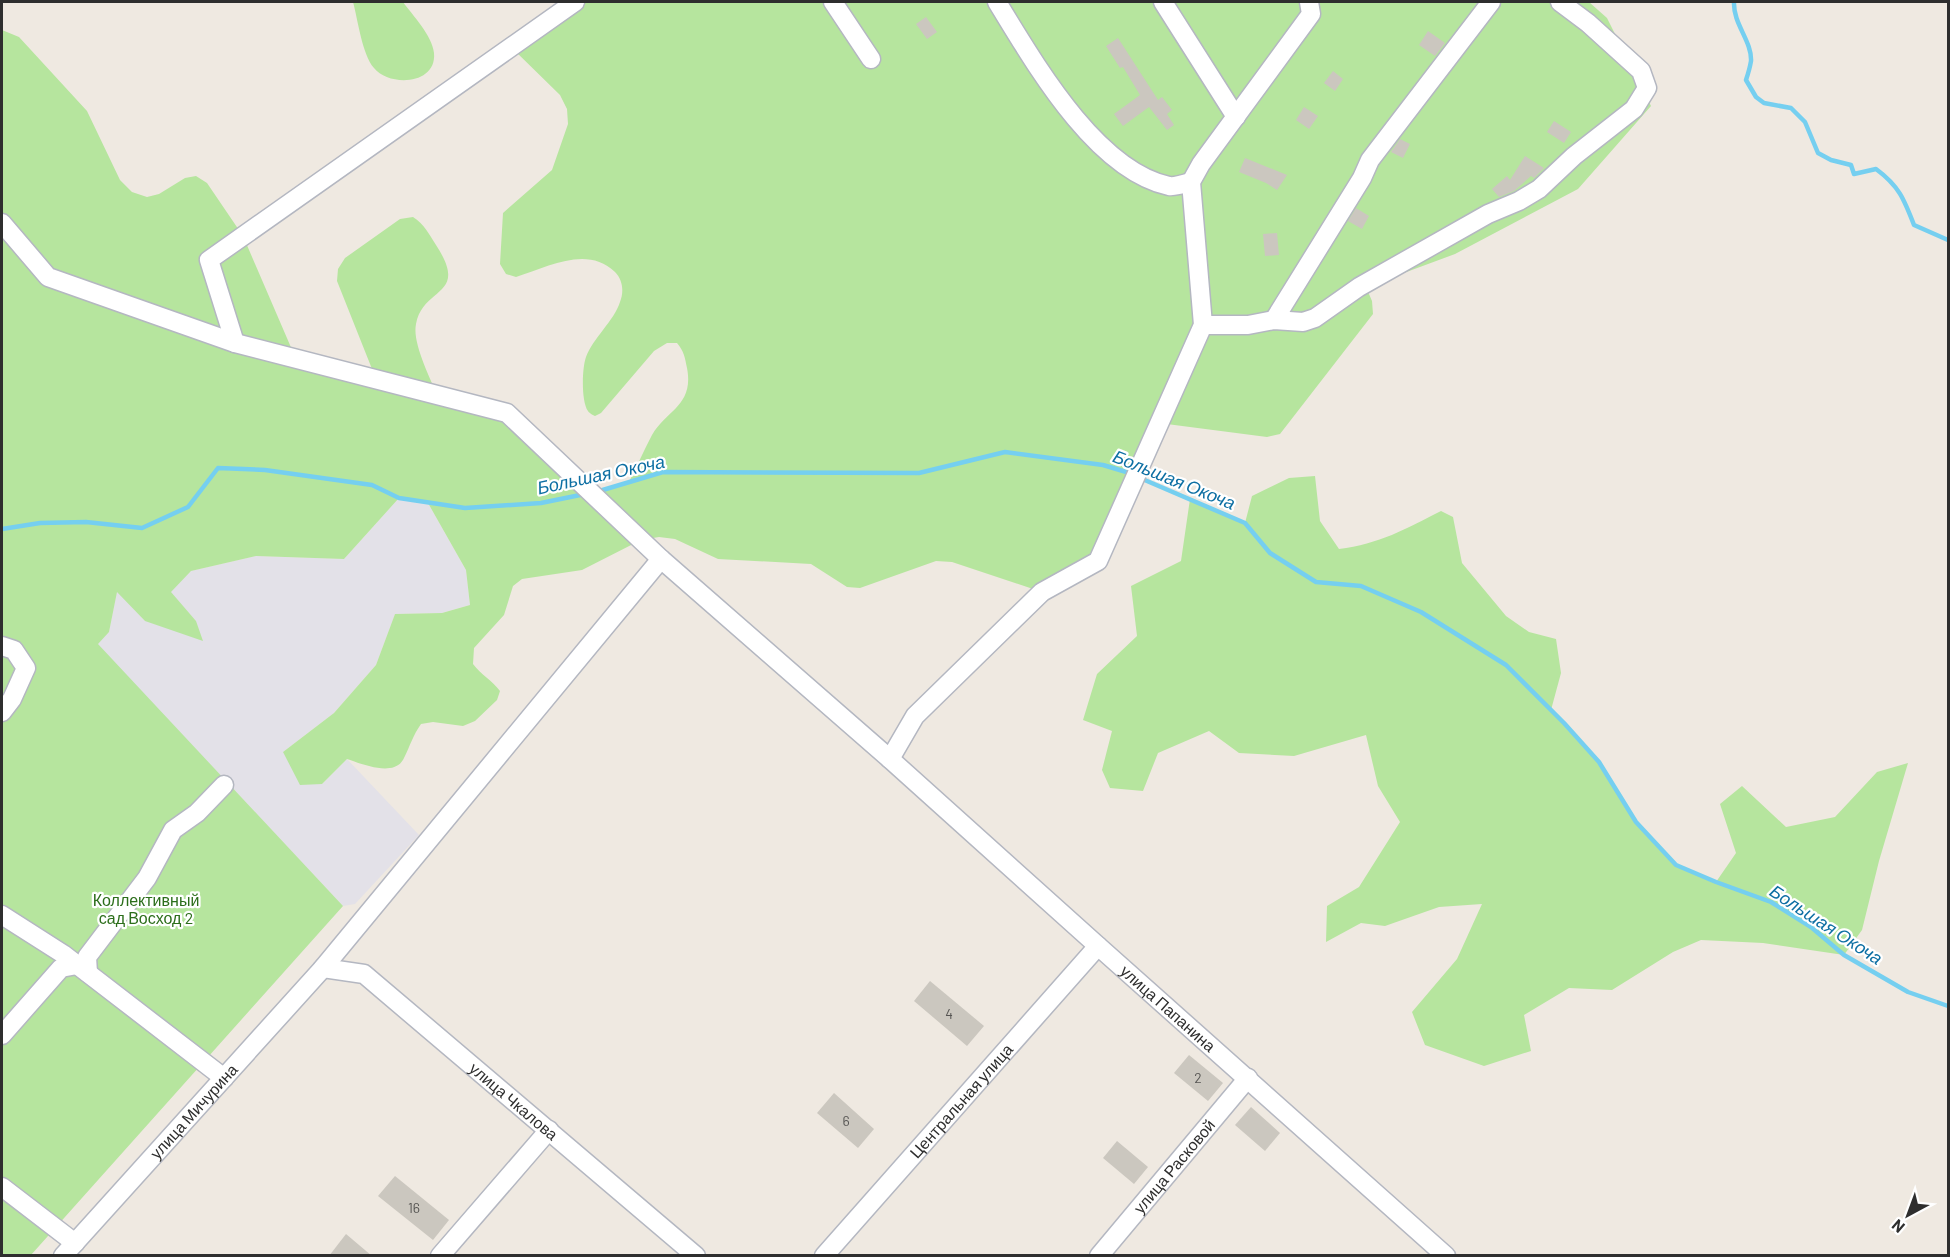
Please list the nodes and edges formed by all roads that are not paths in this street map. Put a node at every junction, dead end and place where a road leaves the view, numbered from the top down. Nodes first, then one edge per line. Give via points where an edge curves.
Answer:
1 (575, 2) edge
2 (833, 2) edge
3 (997, 2) edge
4 (1163, 2) edge
5 (1309, 2) edge
6 (1491, 2) edge
7 (1560, 2) edge
8 (871, 59) dead end
9 (1236, 117) junction
10 (1191, 182) junction
11 (2, 223) edge
12 (1274, 320) junction
13 (1203, 325) junction
14 (235, 343) junction
15 (661, 559) junction
16 (2, 646) edge
17 (2, 712) edge
18 (891, 759) junction
19 (224, 785) dead end
20 (2, 915) edge
21 (1098, 946) junction
22 (323, 968) junction
23 (83, 969) junction
24 (2, 1035) edge
25 (224, 1078) junction
26 (1248, 1078) junction
27 (549, 1130) junction
28 (2, 1187) edge
29 (69, 1249) edge
30 (440, 1256) edge
31 (696, 1256) edge
32 (824, 1256) edge
33 (1099, 1256) edge
34 (1446, 1256) edge

1 - 14 street via 209,260
2 - 8 street
3 - 10 street via 1077,121 1098,143 1142,176 1171,186
4 - 9 street
5 - 9 street via 1311,14
6 - 12 street via 1370,160
7 - 12 street via 1641,71 1647,88 1634,109 1539,189 1519,201 1488,214 1359,287 1315,318 1303,322
9 - 10 street
10 - 13 street
11 - 14 street, улица Папанина via 48,277
12 - 13 street via 1248,325
13 - 18 street via 1098,561 1042,592 915,716
14 - 15 street, улица Папанина via 507,413
15 - 18 street, улица Папанина
15 - 22 street, улица Мичурина
16 - 17 street via 14,650 26,668
18 - 21 street, улица Папанина
19 - 23 street via 197,813 173,830 147,878 87,957
20 - 23 street
21 - 26 street, улица Папанина
21 - 32 street, Центральная улица
22 - 25 street, улица Мичурина
22 - 27 street, улица Чкалова via 364,974
23 - 24 street via 61,968
23 - 25 street
25 - 29 street, улица Мичурина
26 - 33 street, улица Расковой
26 - 34 street, улица Папанина
27 - 30 street
27 - 31 street, улица Чкалова
28 - 29 street

